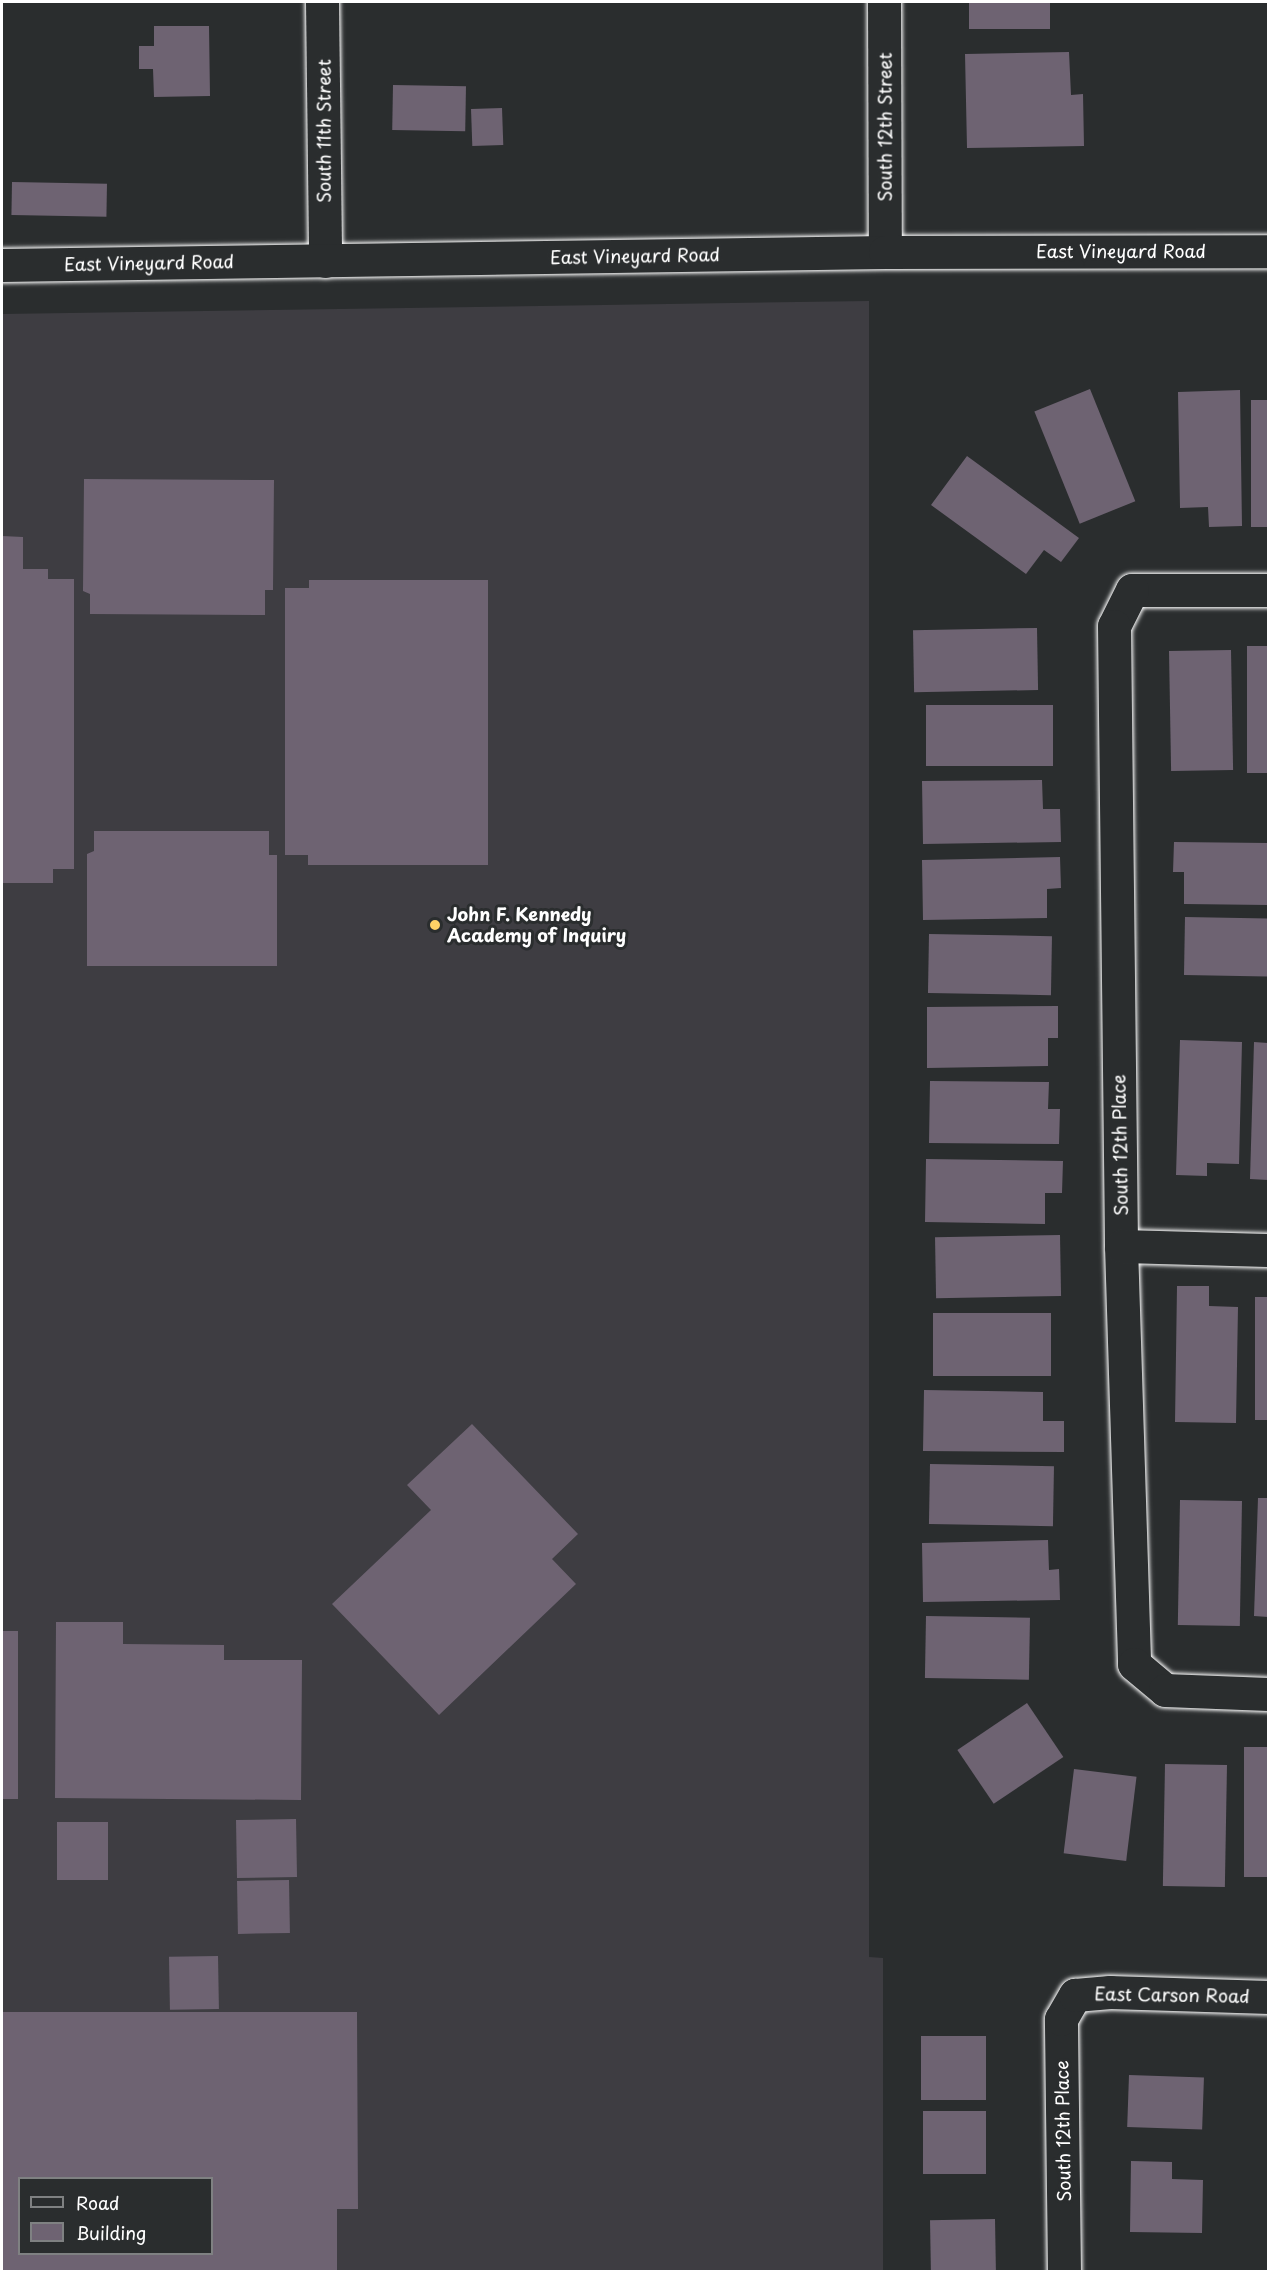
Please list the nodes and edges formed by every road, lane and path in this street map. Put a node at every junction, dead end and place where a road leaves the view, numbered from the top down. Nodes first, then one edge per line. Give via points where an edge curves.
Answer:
1 (322, 2) edge
2 (884, 2) edge
3 (1269, 251) edge
4 (885, 252) junction
5 (325, 261) junction
6 (2, 265) edge
7 (1269, 590) edge
8 (1121, 1246) junction
9 (1269, 1250) edge
10 (1269, 1694) edge
11 (1075, 1995) joint
12 (1269, 1997) edge
13 (1064, 2271) edge

1 - 5 street, South 11th Street
2 - 4 street, South 12th Street
3 - 4 street, East Vineyard Road
4 - 5 street, East Vineyard Road
5 - 6 street, East Vineyard Road
7 - 8 street, South 12th Place via 1132,590 1114,626
8 - 9 street
8 - 10 street, South 12th Place via 1134,1664 1165,1690
11 - 12 street, East Carson Road via 1110,1992
11 - 13 street, South 12th Place via 1061,2019

